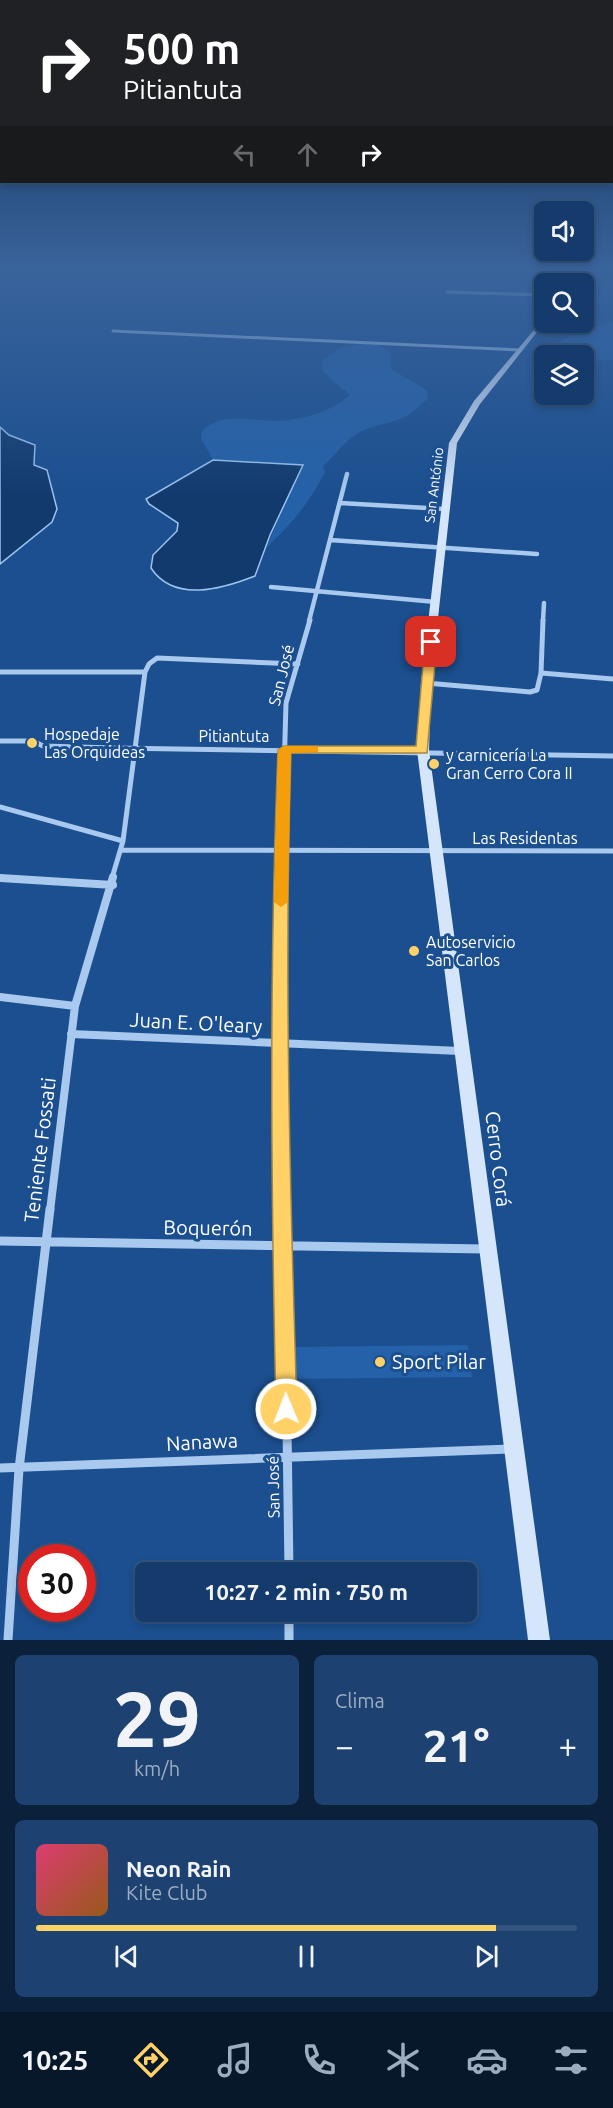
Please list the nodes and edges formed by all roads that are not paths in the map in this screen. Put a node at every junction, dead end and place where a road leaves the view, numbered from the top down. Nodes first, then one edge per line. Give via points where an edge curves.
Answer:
1 (381, 344) edge
2 (525, 344) edge
3 (520, 350) junction
4 (347, 474) dead end
5 (340, 503) junction
6 (444, 509) junction
7 (330, 540) junction
8 (441, 548) junction
9 (537, 554) dead end
10 (272, 587) dead end
11 (318, 591) junction
12 (436, 602) junction
13 (544, 603) dead end
14 (298, 664) junction
15 (0, 672) edge
16 (145, 672) junction
17 (541, 673) junction
18 (613, 679) edge
19 (426, 683) junction
20 (0, 741) edge
21 (136, 749) junction
22 (284, 750) junction
23 (423, 750) junction
24 (613, 756) edge
25 (0, 807) edge
26 (122, 846) junction
27 (281, 851) junction
28 (436, 851) junction
29 (613, 851) edge
30 (0, 878) edge
31 (112, 885) junction
32 (0, 998) edge
33 (75, 1006) junction
34 (71, 1034) junction
35 (281, 1043) junction
36 (464, 1051) junction
37 (0, 1241) edge
38 (45, 1243) junction
39 (282, 1246) junction
40 (488, 1249) junction
41 (514, 1449) junction
42 (288, 1455) junction
43 (0, 1468) edge
44 (19, 1469) junction
45 (289, 1562) edge
46 (289, 1622) edge
47 (8, 1640) edge
48 (289, 1640) edge
49 (539, 1640) edge

1 - 3 street
2 - 3 street, San António
3 - 6 street, San António via 456,434
4 - 5 street, San José
5 - 6 street
5 - 7 street, San José
6 - 8 street, San António
7 - 8 street
7 - 11 street, San José
8 - 9 street
8 - 12 street, San António
10 - 11 street
11 - 12 street
11 - 14 street, San José
12 - 19 street, San António
13 - 17 street
14 - 16 street via 157,658
14 - 22 street, San José via 286,704
15 - 16 street
16 - 21 street, Teniente Fossati
17 - 18 street
17 - 19 street via 537,690 530,692
19 - 23 street, Cerro Corá
20 - 21 street, Pitiantuta
21 - 22 street, Pitiantuta
21 - 26 street, Teniente Fossati
22 - 23 street, Pitiantuta
22 - 27 street, San José
23 - 24 street, Pitiantuta
23 - 28 street, Cerro Corá
25 - 26 street, Las Residentas
26 - 27 street, Las Residentas
26 - 31 street, Teniente Fossati
27 - 28 street, Las Residentas
27 - 35 street, San José
28 - 29 street, Las Residentas
28 - 36 street, Cerro Corá
30 - 31 street
31 - 33 street, Teniente Fossati
32 - 33 street
33 - 34 street, Teniente Fossati
34 - 35 street, Juan E. O'leary
34 - 38 street, Teniente Fossati
35 - 36 street, Juan E. O'leary
35 - 39 street, San José
36 - 40 street, Cerro Corá
37 - 38 street, Boquerón
38 - 39 street, Boquerón
38 - 44 street, Teniente Fossati
39 - 40 street, Boquerón
39 - 42 street, San José
40 - 41 street, Cerro Corá
41 - 42 street, Nanawa
41 - 49 street, Cerro Corá
42 - 44 street, Nanawa
42 - 45 street, San José
43 - 44 street, Nanawa
44 - 47 street, Teniente Fossati
46 - 48 street

